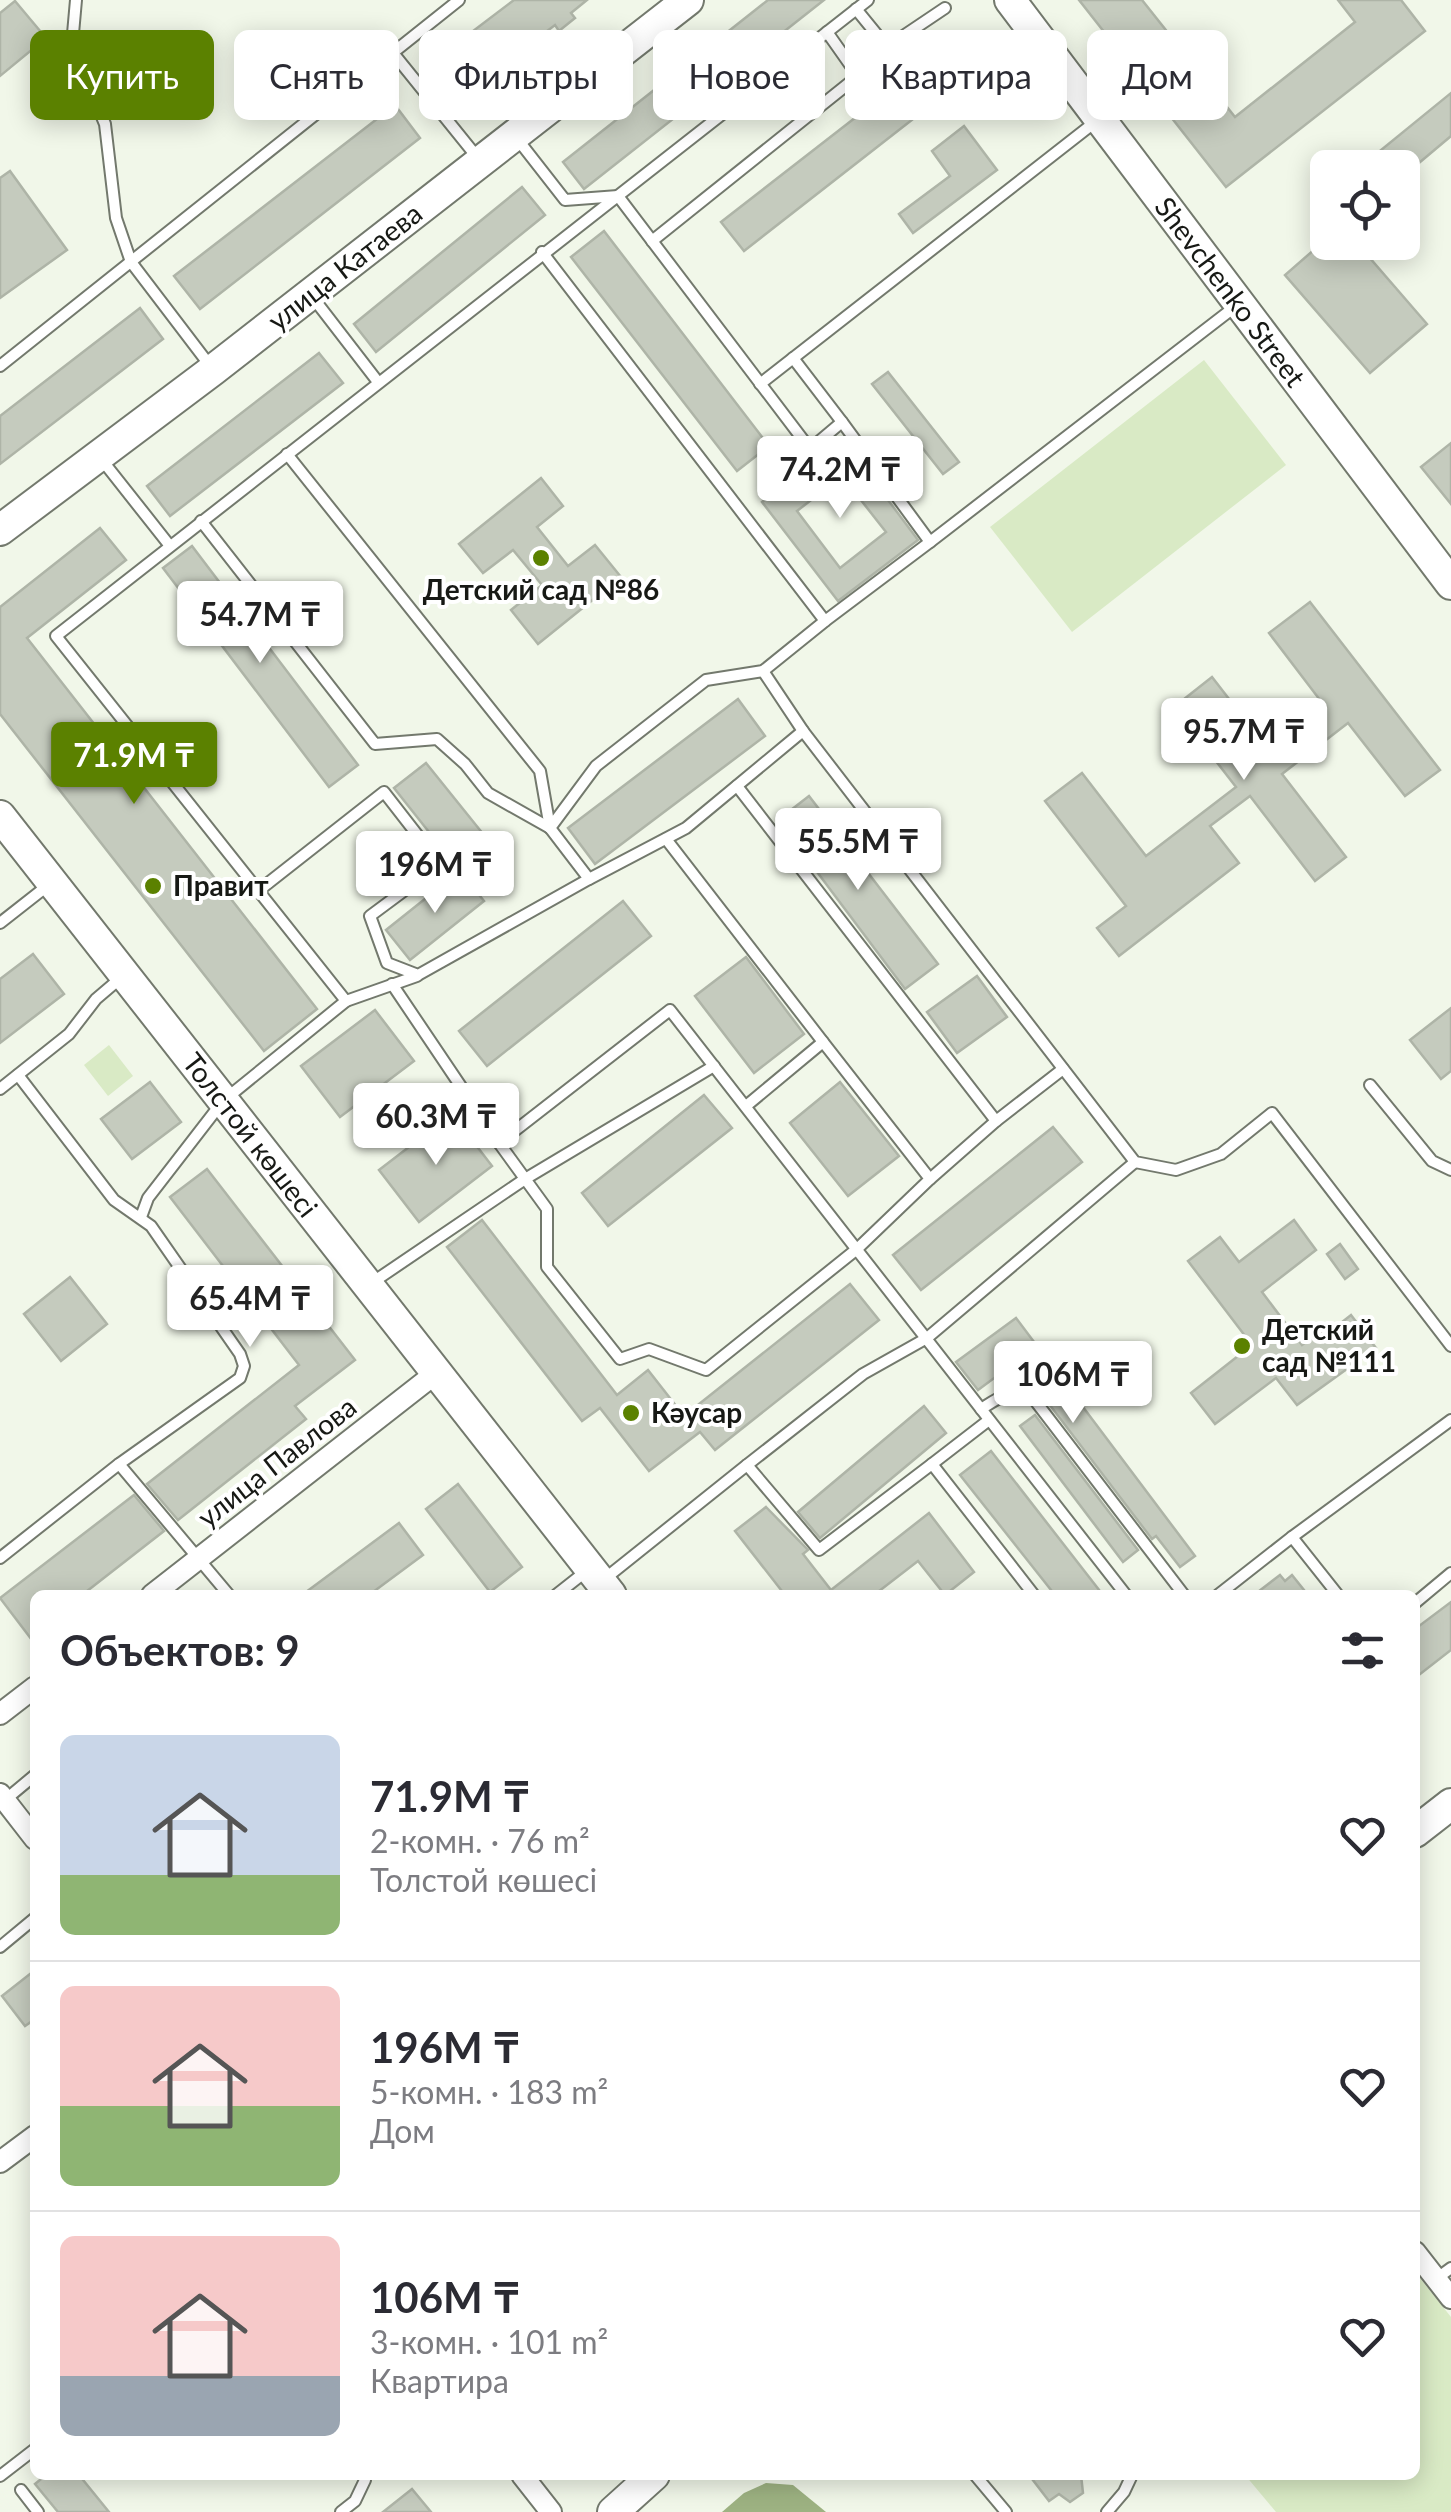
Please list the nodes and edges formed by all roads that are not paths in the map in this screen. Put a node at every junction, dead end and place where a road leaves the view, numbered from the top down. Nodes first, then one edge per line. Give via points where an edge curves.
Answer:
1 (76, 0) edge
2 (459, 0) edge
3 (868, 0) edge
4 (1010, 0) edge
5 (678, 3) edge
6 (944, 8) dead end
7 (856, 9) junction
8 (827, 32) junction
9 (399, 48) edge
10 (399, 60) edge
11 (1087, 102) edge
12 (309, 120) edge
13 (1096, 120) edge
14 (1101, 120) edge
15 (514, 135) junction
16 (481, 161) junction
17 (618, 196) junction
18 (652, 241) junction
19 (542, 252) junction
20 (131, 262) junction
21 (310, 294) junction
22 (1239, 303) junction
23 (793, 358) junction
24 (0, 366) edge
25 (212, 370) junction
26 (378, 382) junction
27 (760, 384) junction
28 (842, 422) junction
29 (287, 454) junction
30 (98, 456) junction
31 (201, 521) junction
32 (0, 530) edge
33 (930, 542) junction
34 (170, 546) junction
35 (1451, 584) edge
36 (825, 621) junction
37 (763, 671) junction
38 (803, 730) junction
39 (737, 786) junction
40 (0, 816) edge
41 (550, 828) junction
42 (666, 839) junction
43 (589, 879) junction
44 (52, 882) junction
45 (258, 890) junction
46 (0, 923) edge
47 (124, 974) junction
48 (418, 975) junction
49 (392, 984) junction
50 (346, 1000) junction
51 (824, 1042) junction
52 (714, 1066) junction
53 (1063, 1069) junction
54 (18, 1075) junction
55 (1370, 1086) dead end
56 (0, 1090) edge
57 (223, 1101) junction
58 (746, 1106) junction
59 (996, 1121) junction
60 (499, 1142) junction
61 (1135, 1162) junction
62 (1451, 1170) edge
63 (525, 1179) junction
64 (930, 1179) junction
65 (141, 1218) junction
66 (857, 1249) junction
67 (368, 1286) junction
68 (928, 1338) junction
69 (1451, 1346) edge
70 (436, 1373) junction
71 (981, 1409) junction
72 (989, 1420) junction
73 (1451, 1420) edge
74 (119, 1464) junction
75 (932, 1464) junction
76 (747, 1465) junction
77 (1292, 1537) junction
78 (0, 1558) edge
79 (199, 1558) junction
80 (1451, 1573) edge
81 (600, 1582) edge
82 (158, 1590) edge
83 (226, 1590) edge
84 (573, 1590) edge
85 (1030, 1590) edge
86 (1122, 1590) edge
87 (1180, 1590) edge
88 (1224, 1590) edge
89 (1334, 1590) edge
90 (1420, 1598) edge
91 (30, 1691) edge
92 (0, 1714) edge
93 (30, 1778) edge
94 (2, 1797) edge
95 (1451, 1804) edge
96 (1420, 1828) edge
97 (30, 1833) edge
98 (30, 1922) edge
99 (0, 1947) edge
100 (30, 2140) edge
101 (0, 2162) edge
102 (1420, 2256) edge
103 (1443, 2273) edge
104 (1451, 2298) edge
105 (30, 2453) edge
106 (0, 2476) edge
107 (365, 2480) edge
108 (526, 2480) edge
109 (648, 2480) edge
110 (979, 2480) edge
111 (1130, 2480) edge
112 (21, 2490) dead end
113 (38, 2512) edge
114 (341, 2512) edge
115 (551, 2512) edge
116 (613, 2512) edge
117 (1006, 2512) edge
118 (1107, 2512) edge

1 - 20 lane via 72,45 105,124 116,218
2 - 9 lane
3 - 7 lane
4 - 11 street, Shevchenko Street
5 - 15 street, улица Катаева
6 - 7 lane via 887,47
7 - 8 lane
8 - 17 lane
8 - 18 lane via 858,76
10 - 16 lane
12 - 20 lane
13 - 23 lane
14 - 22 street, Shevchenko Street
15 - 16 street, улица Катаева
15 - 17 lane via 565,200
16 - 21 street, улица Катаева
17 - 18 lane
17 - 19 lane
18 - 27 lane
19 - 26 lane
19 - 36 lane
20 - 24 lane
20 - 25 lane
21 - 25 street, улица Катаева
21 - 26 lane
22 - 33 lane
22 - 35 street, Shevchenko Street
23 - 27 lane
23 - 28 lane
25 - 30 street, улица Катаева
26 - 29 lane
27 - 28 lane via 810,449
28 - 33 lane
29 - 31 lane
29 - 41 lane via 540,770
30 - 32 street, улица Катаева
30 - 34 lane
31 - 34 lane
31 - 41 lane via 375,744 437,739 488,793
33 - 36 lane
34 - 45 lane via 56,636
36 - 37 lane
37 - 38 lane
37 - 41 lane via 706,680 596,766
38 - 39 lane
38 - 53 lane
39 - 42 lane
39 - 59 lane
40 - 44 street, Толстой көшесі
41 - 43 lane
42 - 43 lane
42 - 51 lane
43 - 48 lane
44 - 46 lane
44 - 47 street, Толстой көшесі
45 - 48 lane via 384,792 440,864 370,916 387,963
45 - 50 lane
47 - 54 lane via 70,1034
47 - 57 street, Толстой көшесі
48 - 49 lane
49 - 50 lane
49 - 60 lane
50 - 57 lane
51 - 58 lane
51 - 64 lane
52 - 58 lane
52 - 60 lane via 670,1010
52 - 63 lane
53 - 59 lane
53 - 61 lane
54 - 56 lane
54 - 65 lane via 114,1200
55 - 62 lane via 1432,1161
57 - 65 lane via 148,1198
57 - 67 street, Толстой көшесі
58 - 66 lane
59 - 64 lane
60 - 63 lane
61 - 68 lane
61 - 69 lane via 1176,1170 1220,1154 1272,1112
63 - 66 lane via 547,1210 546,1267 620,1359 648,1349 706,1370
63 - 67 lane
64 - 66 lane
65 - 74 lane via 244,1366 240,1378
66 - 68 lane
67 - 70 street, Толстой көшесі
68 - 71 lane
68 - 76 lane via 863,1374
70 - 79 street, улица Павлова
70 - 81 street, Толстой көшесі
71 - 72 lane
71 - 87 lane via 1005,1394 1030,1394
72 - 75 lane
72 - 86 lane
73 - 77 lane
74 - 78 lane
74 - 79 lane
75 - 76 lane via 819,1550
75 - 85 lane
76 - 81 lane
77 - 88 lane
77 - 89 lane
79 - 82 street, улица Павлова
79 - 83 lane
80 - 90 lane
81 - 84 lane
91 - 92 street
93 - 94 lane
94 - 97 street
95 - 96 street
98 - 99 lane
100 - 101 street
102 - 103 street
103 - 104 street
105 - 106 lane
107 - 114 lane
108 - 115 street
109 - 116 street
110 - 117 lane
111 - 118 lane
112 - 113 lane

